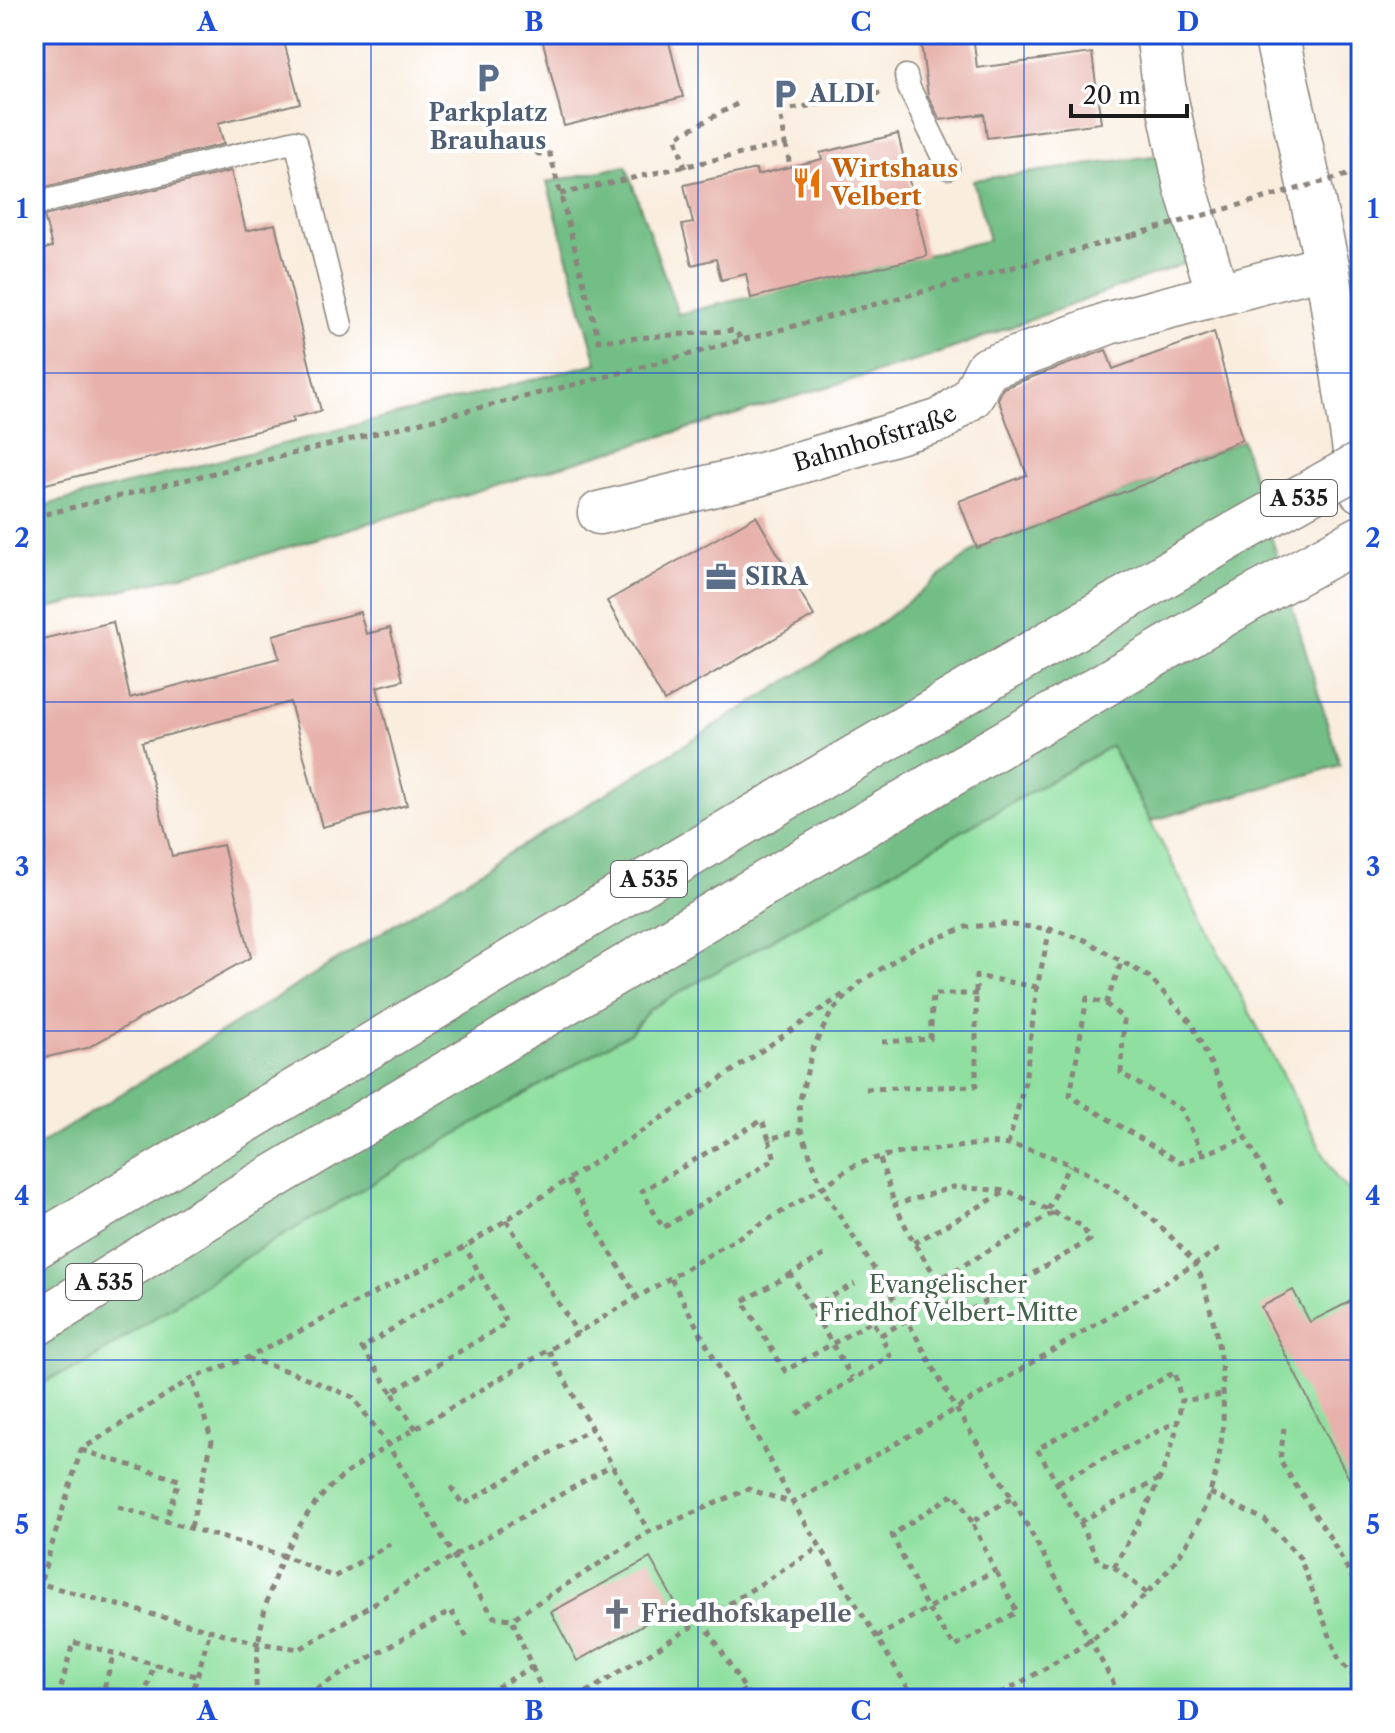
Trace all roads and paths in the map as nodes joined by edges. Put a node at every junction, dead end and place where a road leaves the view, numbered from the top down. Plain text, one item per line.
1 (1157, 34) edge
2 (1276, 34) edge
3 (907, 82) joint
4 (777, 98) dead end
5 (737, 104) dead end
6 (780, 111) junction
7 (506, 138) dead end
8 (786, 144) junction
9 (790, 167) dead end
10 (685, 168) junction
11 (948, 168) dead end
12 (1361, 171) edge
13 (560, 194) junction
14 (34, 204) edge
15 (1327, 266) junction
16 (1218, 294) junction
17 (341, 325) dead end
18 (742, 339) junction
19 (1361, 464) edge
20 (1361, 490) edge
21 (599, 513) dead end
22 (34, 517) edge
23 (1361, 538) edge
24 (1050, 929) junction
25 (1122, 960) junction
26 (862, 981) junction
27 (1037, 987) junction
28 (977, 994) junction
29 (1106, 1004) junction
30 (882, 1042) dead end
31 (866, 1089) dead end
32 (801, 1130) junction
33 (1246, 1138) junction
34 (769, 1139) junction
35 (1008, 1145) junction
36 (1203, 1154) junction
37 (880, 1159) junction
38 (1069, 1165) junction
39 (568, 1180) junction
40 (822, 1188) junction
41 (1008, 1191) junction
42 (895, 1205) junction
43 (1283, 1207) dead end
44 (1051, 1212) junction
45 (506, 1220) junction
46 (914, 1243) junction
47 (34, 1247) edge
48 (465, 1247) junction
49 (1223, 1247) dead end
50 (824, 1255) dead end
51 (1196, 1265) junction
52 (480, 1274) junction
53 (791, 1274) junction
54 (671, 1279) junction
55 (938, 1280) junction
56 (855, 1284) dead end
57 (638, 1299) junction
58 (811, 1307) junction
59 (907, 1320) junction
60 (34, 1325) edge
61 (578, 1334) junction
62 (881, 1335) junction
63 (833, 1344) junction
64 (549, 1351) junction
65 (247, 1358) junction
66 (192, 1378) junction
67 (852, 1378) junction
68 (392, 1392) junction
69 (1223, 1395) junction
70 (1181, 1401) junction
71 (956, 1409) junction
72 (797, 1414) dead end
73 (1179, 1420) junction
74 (592, 1428) junction
75 (1284, 1428) dead end
76 (416, 1429) junction
77 (388, 1445) junction
78 (81, 1450) junction
79 (612, 1465) junction
80 (1160, 1479) junction
81 (1058, 1482) junction
82 (451, 1487) dead end
83 (1210, 1493) junction
84 (1012, 1498) junction
85 (793, 1503) junction
86 (118, 1507) dead end
87 (166, 1520) junction
88 (972, 1522) junction
89 (1080, 1522) junction
90 (191, 1527) junction
91 (649, 1532) junction
92 (390, 1544) dead end
93 (820, 1547) junction
94 (285, 1556) junction
95 (454, 1557) junction
96 (1114, 1567) junction
97 (995, 1570) junction
98 (37, 1582) edge
99 (1147, 1593) junction
100 (1361, 1594) edge
101 (34, 1603) edge
102 (927, 1608) junction
103 (512, 1619) junction
104 (702, 1620) junction
105 (210, 1630) junction
106 (877, 1637) junction
107 (468, 1639) dead end
108 (1090, 1641) junction
109 (257, 1643) junction
110 (114, 1653) junction
111 (154, 1664) junction
112 (532, 1667) junction
113 (196, 1676) junction
114 (1361, 1684) edge
115 (745, 1690) junction
116 (1008, 1690) junction
117 (257, 1697) edge
118 (58, 1699) edge
119 (101, 1699) edge
120 (144, 1699) edge
121 (191, 1699) edge
122 (476, 1699) edge
123 (546, 1699) edge
124 (576, 1699) edge
125 (730, 1699) edge
126 (751, 1699) edge
127 (915, 1699) edge
128 (990, 1699) edge
129 (1012, 1699) edge
130 (1117, 1699) edge

1 - 16 street
2 - 15 main road
3 - 6 path
3 - 11 lane
4 - 6 path
5 - 10 path
6 - 8 path
7 - 13 path
8 - 9 path
8 - 10 path
10 - 13 path
12 - 18 path, bridge
13 - 18 path
14 - 17 lane
15 - 16 street, Bahnhofstraße
15 - 20 main road
16 - 21 street, Bahnhofstraße
18 - 22 path
19 - 47 main road, A 535, bridge
23 - 60 main road, A 535
24 - 25 path
24 - 26 path
24 - 27 path
25 - 29 path
25 - 33 path
26 - 32 path
26 - 39 path
27 - 28 path
27 - 35 path
28 - 30 path
28 - 31 path
29 - 36 path
29 - 36 path
32 - 34 path
32 - 40 path
33 - 36 path
33 - 43 path
34 - 34 path
35 - 37 path
35 - 38 path
37 - 40 path
37 - 42 path
38 - 44 path
38 - 51 path
39 - 45 path
39 - 57 path
40 - 54 path
40 - 59 path
41 - 42 path
41 - 44 path
41 - 46 path
42 - 46 path
44 - 55 path
44 - 55 path
45 - 48 path
45 - 61 path
46 - 55 path
48 - 52 path
48 - 65 path
49 - 51 path
50 - 53 path
51 - 69 path
51 - 71 path
52 - 68 path
52 - 68 path
53 - 58 path
53 - 63 path
54 - 57 path
54 - 85 path
56 - 58 path
57 - 61 path
58 - 63 path
59 - 62 path
59 - 71 path
61 - 64 path
62 - 63 path
62 - 67 path
63 - 67 path
64 - 74 path
64 - 76 path
65 - 66 path
65 - 77 path
66 - 78 path
66 - 90 path
67 - 72 path
68 - 76 path
69 - 70 path
69 - 83 path
70 - 73 path
70 - 81 path
71 - 84 path
71 - 85 path
73 - 80 path
73 - 81 path
74 - 79 path
74 - 82 path
75 - 100 path
76 - 77 path
77 - 94 path
77 - 95 path
78 - 87 path
78 - 98 path
79 - 91 path
79 - 95 path
80 - 89 path
80 - 96 path
81 - 89 path
83 - 99 path
83 - 114 path
84 - 88 path
84 - 108 path
85 - 91 path
85 - 93 path
86 - 87 path
87 - 90 path
88 - 97 path
88 - 102 path
89 - 96 path
90 - 94 path
91 - 103 path
92 - 94 path
93 - 104 path
93 - 106 path
94 - 109 path
95 - 103 path
95 - 109 path
96 - 99 path
97 - 102 path
97 - 102 path
98 - 101 path
98 - 105 path
99 - 108 path
102 - 106 path
103 - 112 path
104 - 115 path
104 - 124 path
105 - 109 path
105 - 113 path
106 - 127 path
107 - 117 path
108 - 116 path
108 - 130 path
109 - 117 path
110 - 111 path
110 - 118 path
110 - 119 path
111 - 113 path
111 - 120 path
112 - 122 path
112 - 123 path
113 - 121 path
115 - 125 path
115 - 126 path
116 - 128 path
116 - 129 path

